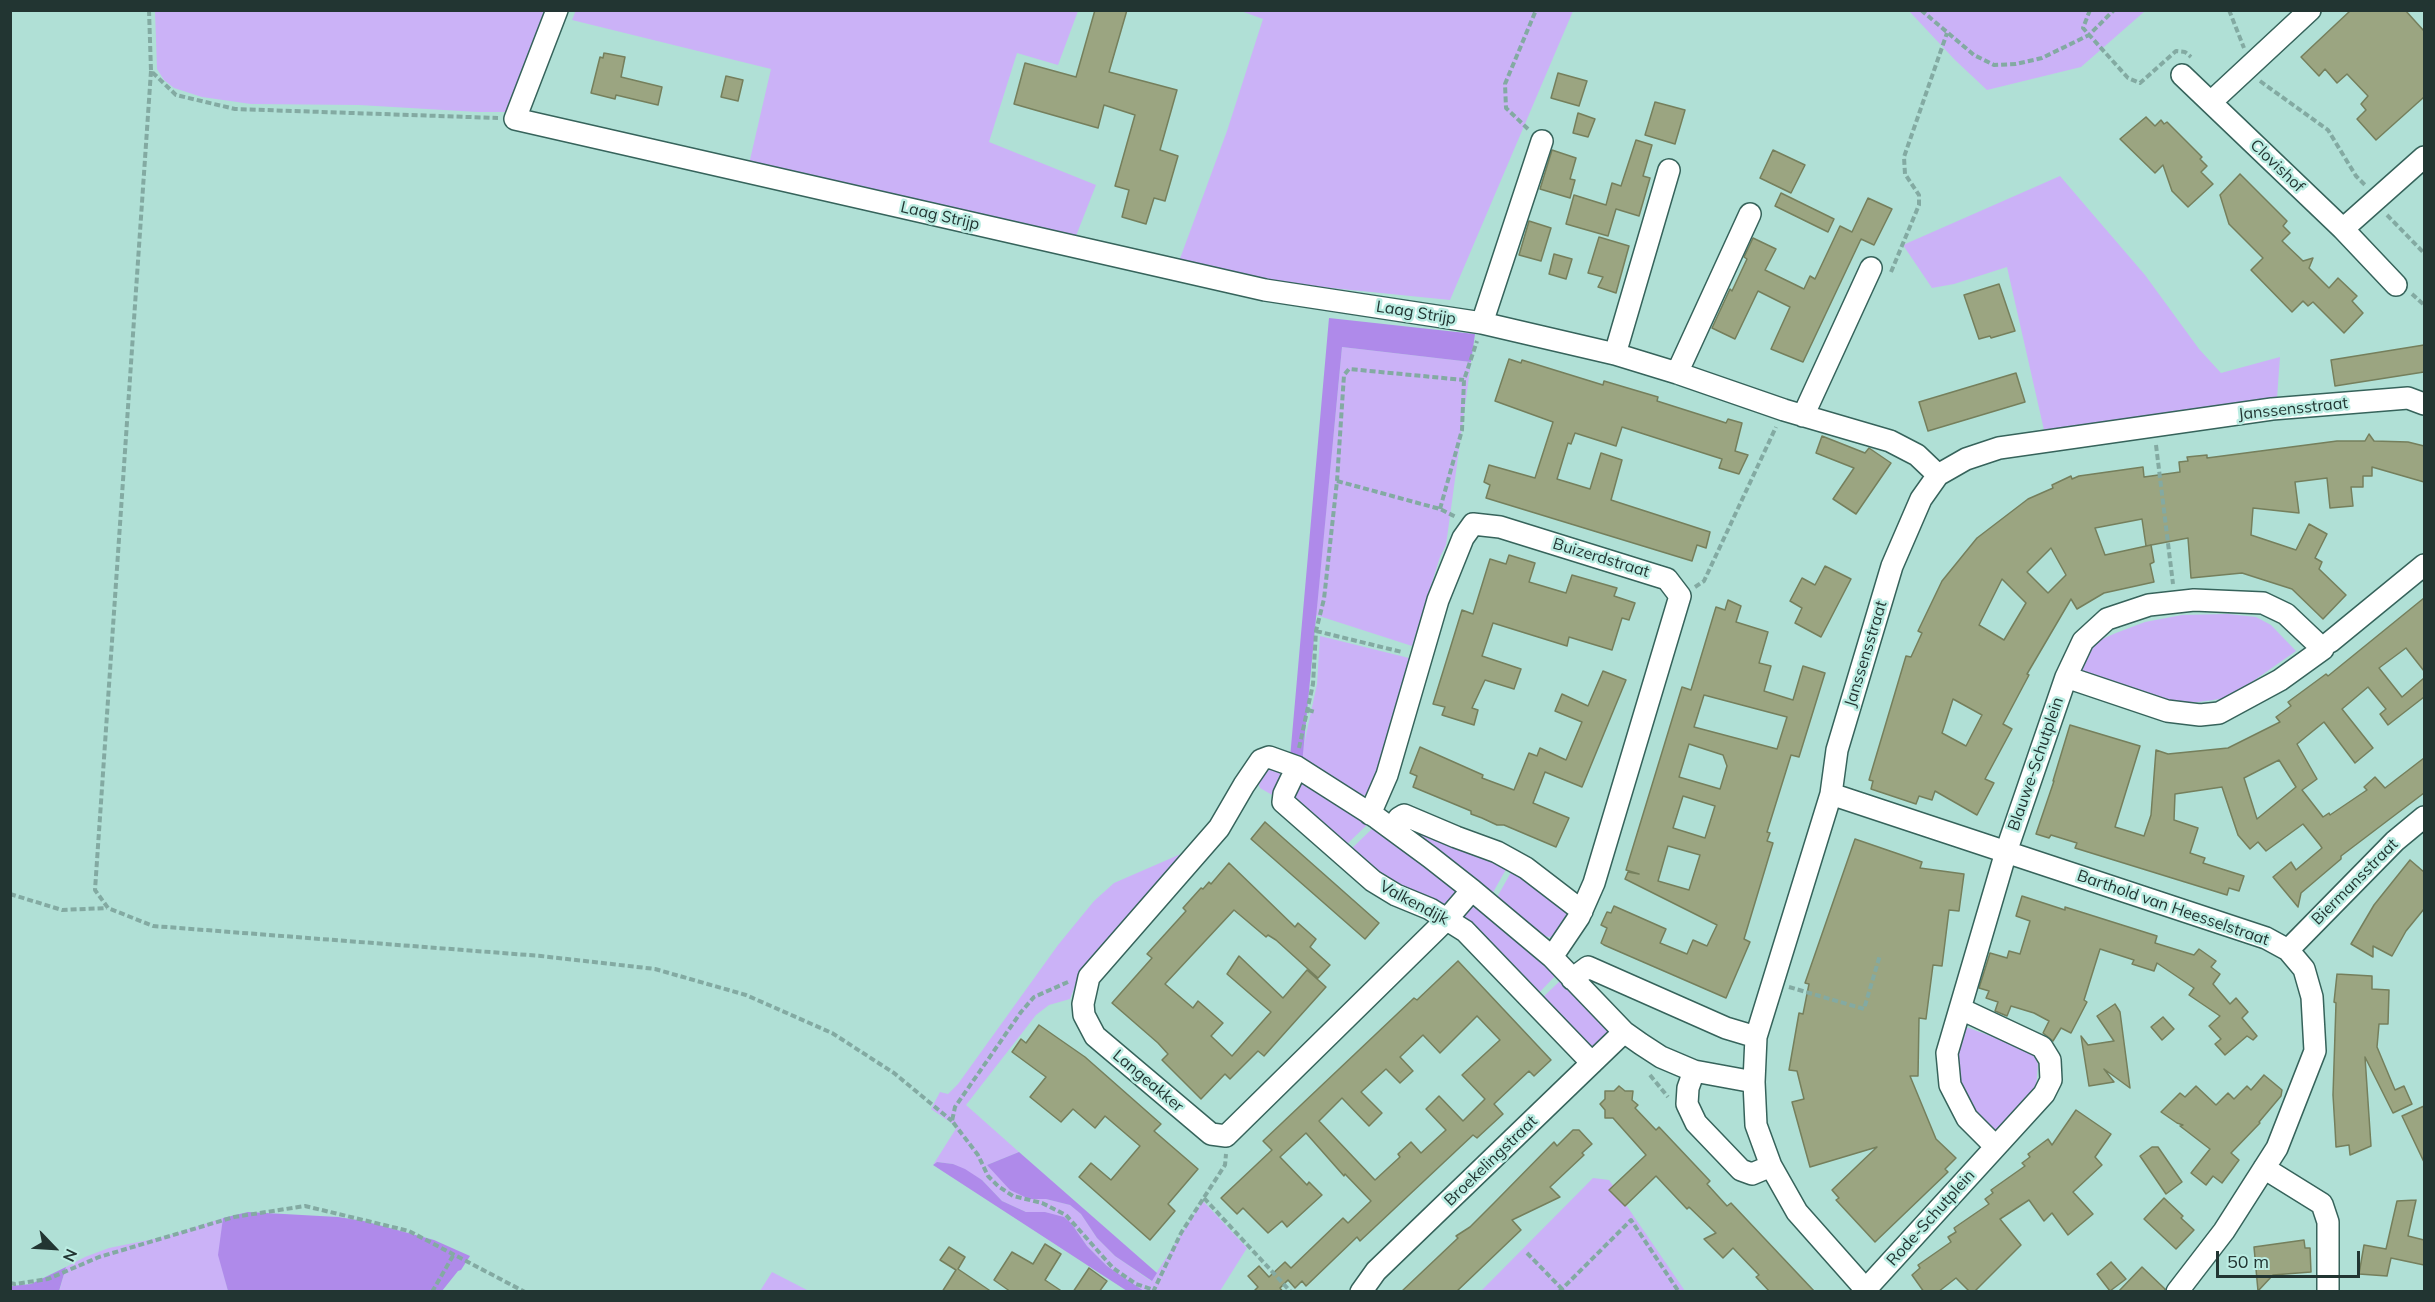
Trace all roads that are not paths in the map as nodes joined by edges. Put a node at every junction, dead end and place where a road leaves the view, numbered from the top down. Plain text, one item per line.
1 (557, 10) edge
2 (2310, 10) edge
3 (2188, 67) road end
4 (2211, 102) junction
5 (1542, 141) road end
6 (2424, 157) edge
7 (1669, 170) dead end
8 (1750, 213) dead end
9 (2343, 229) junction
10 (1880, 273) road end
11 (2396, 285) dead end
12 (1482, 323) junction
13 (1615, 354) junction
14 (1677, 373) junction
15 (2424, 404) edge
16 (1794, 413) junction
17 (1938, 474) junction
18 (2424, 565) edge
19 (2330, 642) dead end
20 (2066, 677) junction
21 (1296, 766) junction
22 (1831, 794) junction
23 (1370, 814) junction
24 (2424, 817) edge
25 (1392, 829) junction
26 (2006, 852) junction
27 (1472, 890) junction
28 (1582, 911) junction
29 (1447, 919) junction
30 (2288, 950) junction
31 (1552, 957) junction
32 (1572, 979) junction
33 (1961, 1009) junction
34 (1624, 1032) junction
35 (1756, 1037) junction
36 (1592, 1063) junction
37 (1694, 1071) junction
38 (1754, 1082) junction
39 (1995, 1146) junction
40 (1770, 1166) junction
41 (2264, 1168) junction
42 (1867, 1290) edge
43 (1361, 1292) edge
44 (2177, 1292) edge
45 (2328, 1292) edge

1 - 12 street, Laag Strijp
2 - 4 street
3 - 4 street, Clovishof
4 - 9 street, Clovishof
5 - 12 street
6 - 9 street
7 - 13 street
8 - 14 street
9 - 11 street, Clovishof
10 - 16 street
12 - 13 street, Laag Strijp
13 - 14 street, Laag Strijp
14 - 16 street, Laag Strijp
15 - 17 street, Janssensstraat
16 - 17 street, Laag Strijp
17 - 22 street, Janssensstraat
18 - 19 street
20 - 20 street, Blauwe-Schutplein
20 - 26 street, Blauwe-Schutplein
21 - 23 street
21 - 29 street, Valkendijk
21 - 29 street, Langeakker
22 - 26 street, Barthold van Heesselstraat
22 - 35 street, Janssensstraat
23 - 25 street
23 - 28 street, Buizerdstraat
24 - 30 street, Biermansstraat
25 - 27 street
25 - 28 street
26 - 30 street, Barthold van Heesselstraat
26 - 33 street
27 - 29 street
27 - 31 street
28 - 31 street
29 - 36 street, Valkendijk
30 - 41 street, Barthold van Heesselstraat
31 - 32 street
32 - 34 street
32 - 35 street
33 - 39 street
33 - 39 street, Rode-Schutplein
34 - 36 street, Broekelingstraat
34 - 37 street
35 - 38 street, Janssensstraat
36 - 43 street, Broekelingstraat
37 - 38 street
37 - 40 street
38 - 40 street, Janssensstraat
39 - 42 street, Rode-Schutplein
40 - 42 street, Janssensstraat
41 - 44 street, Barthold van Heesselstraat
41 - 45 street

